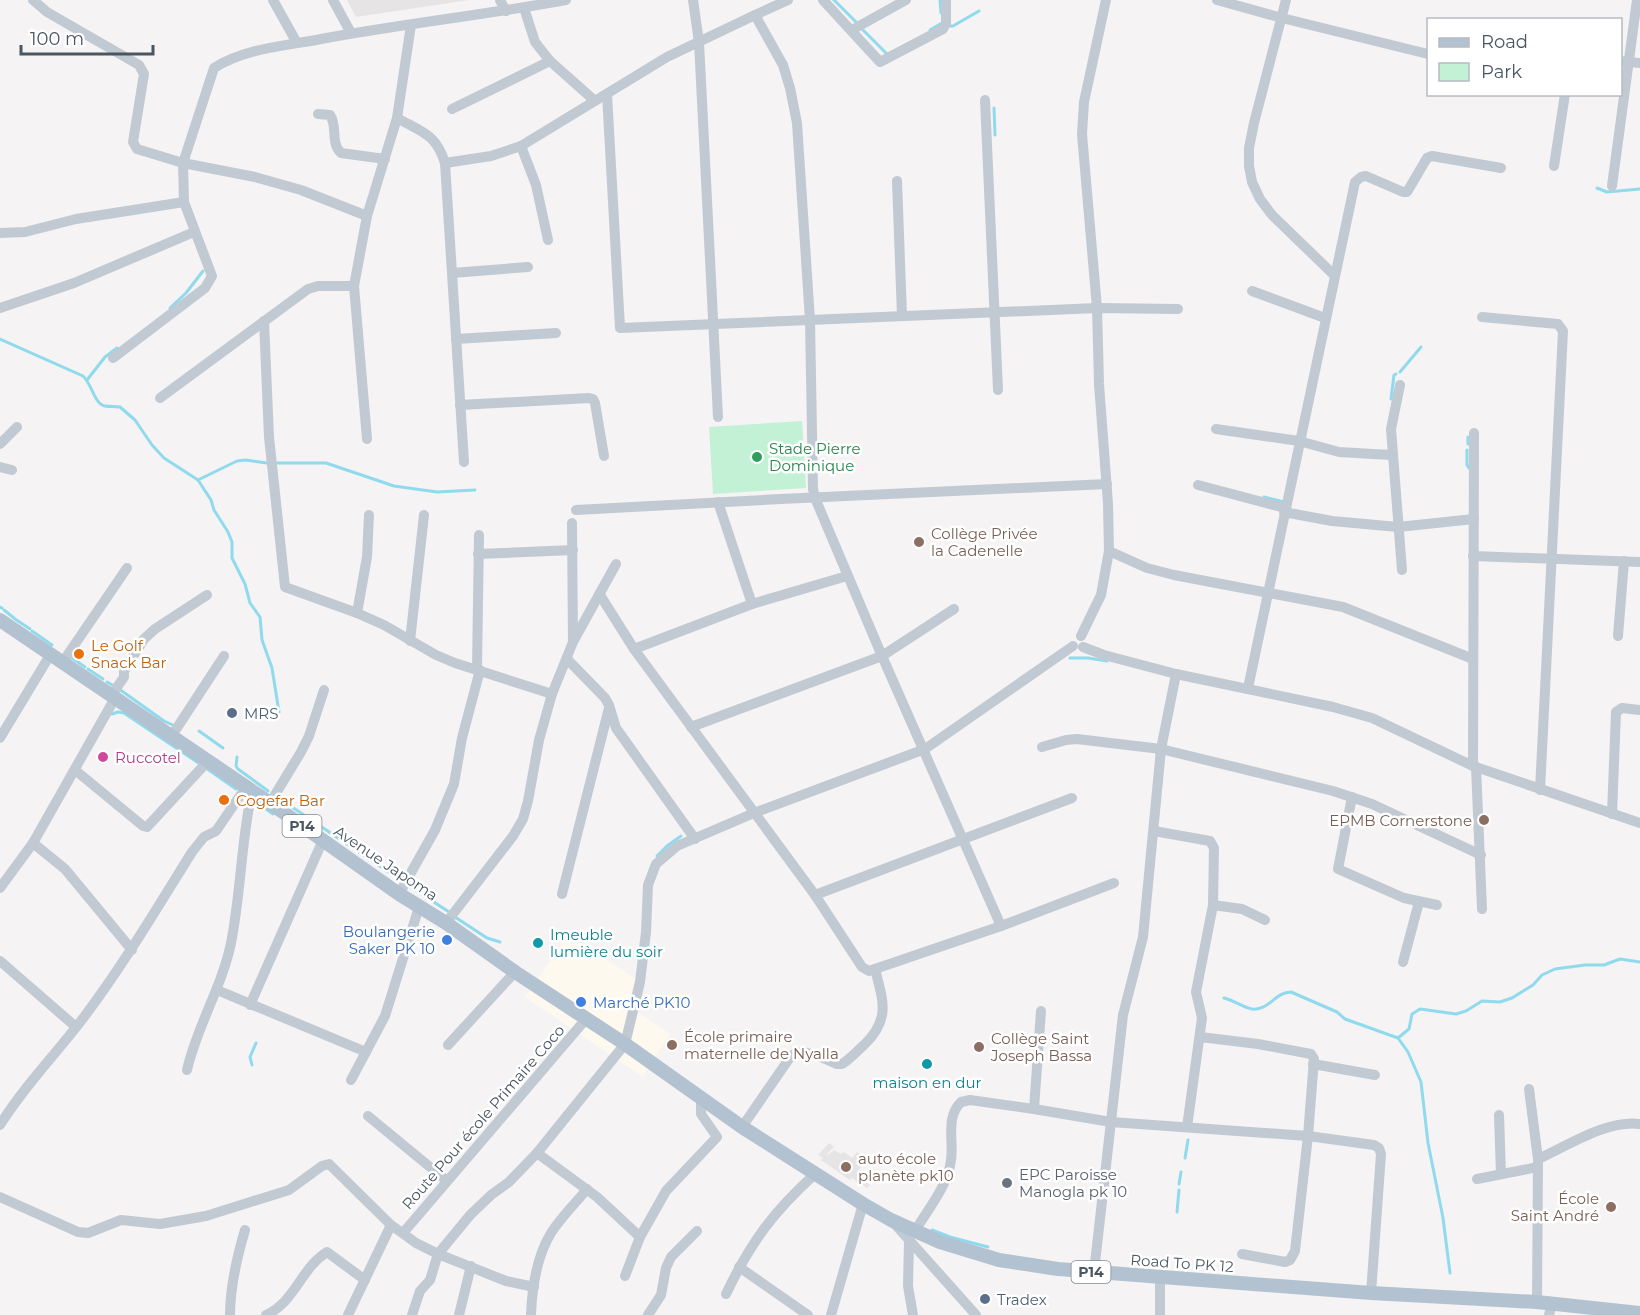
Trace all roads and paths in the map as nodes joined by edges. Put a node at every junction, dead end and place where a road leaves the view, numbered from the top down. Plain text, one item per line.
1 (33, 0) edge
2 (273, 0) edge
3 (333, 0) edge
4 (500, 0) edge
5 (566, 0) edge
6 (693, 0) edge
7 (788, 0) edge
8 (823, 0) edge
9 (906, 0) edge
10 (946, 0) edge
11 (1106, 0) edge
12 (1217, 0) edge
13 (1286, 0) edge
14 (1637, 0) edge
15 (524, 8) junction
16 (506, 11) junction
17 (755, 15) junction
18 (1282, 18) junction
19 (411, 25) junction
20 (852, 30) junction
21 (351, 33) junction
22 (699, 42) junction
23 (297, 43) junction
24 (1427, 54) edge
25 (550, 61) junction
26 (1630, 62) edge
27 (607, 94) junction
28 (1565, 96) edge
29 (985, 100) dead end
30 (595, 101) junction
31 (452, 109) dead end
32 (318, 114) dead end
33 (397, 118) junction
34 (521, 146) junction
35 (385, 159) junction
36 (183, 163) junction
37 (445, 163) junction
38 (1554, 166) dead end
39 (1501, 168) dead end
40 (897, 181) dead end
41 (1612, 186) dead end
42 (184, 202) junction
43 (367, 216) junction
44 (194, 232) junction
45 (0, 233) edge
46 (548, 240) dead end
47 (528, 267) dead end
48 (452, 273) junction
49 (1334, 275) junction
50 (354, 286) junction
51 (1252, 291) dead end
52 (0, 308) edge
53 (1097, 308) junction
54 (1178, 309) dead end
55 (994, 312) junction
56 (902, 316) junction
57 (1482, 317) dead end
58 (1325, 318) junction
59 (810, 320) junction
60 (264, 321) junction
61 (712, 324) junction
62 (556, 333) dead end
63 (456, 339) junction
64 (113, 358) dead end
65 (1400, 385) dead end
66 (998, 390) dead end
67 (160, 398) dead end
68 (460, 405) junction
69 (718, 417) dead end
70 (17, 427) dead end
71 (1216, 429) dead end
72 (1474, 433) dead end
73 (368, 439) dead end
74 (1299, 441) junction
75 (0, 444) edge
76 (1391, 454) junction
77 (604, 456) dead end
78 (464, 462) dead end
79 (0, 467) edge
80 (12, 470) dead end
81 (1107, 484) junction
82 (1198, 485) dead end
83 (815, 498) junction
84 (717, 502) junction
85 (576, 510) dead end
86 (1285, 510) junction
87 (369, 515) dead end
88 (424, 515) dead end
89 (1474, 519) junction
90 (572, 523) dead end
91 (1398, 527) junction
92 (479, 535) dead end
93 (573, 550) junction
94 (1109, 551) junction
95 (478, 554) junction
96 (1473, 556) junction
97 (1551, 558) junction
98 (1624, 561) junction
99 (1640, 562) edge
100 (616, 564) dead end
101 (127, 568) dead end
102 (1402, 570) dead end
103 (847, 576) junction
104 (1267, 593) junction
105 (600, 595) junction
106 (207, 596) dead end
107 (752, 604) junction
108 (954, 609) dead end
109 (357, 613) junction
110 (0, 620) edge
111 (1618, 636) dead end
112 (410, 641) junction
113 (573, 642) junction
114 (1079, 643) junction
115 (634, 649) junction
116 (50, 655) junction
117 (224, 656) dead end
118 (882, 656) junction
119 (567, 659) junction
120 (1473, 659) junction
121 (62, 663) junction
122 (479, 669) junction
123 (1176, 674) junction
124 (1248, 688) junction
125 (324, 690) dead end
126 (552, 694) junction
127 (113, 697) junction
128 (609, 705) junction
129 (1640, 710) edge
130 (691, 727) junction
131 (171, 737) junction
132 (0, 738) edge
133 (1042, 747) dead end
134 (924, 749) junction
135 (1161, 749) junction
136 (207, 762) junction
137 (1474, 767) junction
138 (75, 770) junction
139 (249, 789) junction
140 (1540, 790) junction
141 (1352, 797) junction
142 (1072, 798) dead end
143 (270, 802) junction
144 (754, 813) junction
145 (1612, 814) junction
146 (1640, 823) edge
147 (1154, 831) junction
148 (695, 839) junction
149 (964, 839) junction
150 (322, 840) junction
151 (33, 843) junction
152 (1481, 855) junction
153 (1114, 883) dead end
154 (0, 888) edge
155 (399, 894) junction
156 (562, 894) dead end
157 (815, 895) junction
158 (1419, 902) junction
159 (1213, 905) junction
160 (1437, 905) dead end
161 (419, 907) junction
162 (1482, 909) dead end
163 (1265, 920) dead end
164 (446, 923) junction
165 (1002, 926) junction
166 (132, 950) junction
167 (0, 962) edge
168 (1403, 962) dead end
169 (875, 969) junction
170 (515, 972) junction
171 (217, 990) junction
172 (250, 1005) junction
173 (1041, 1011) dead end
174 (586, 1019) junction
175 (76, 1027) junction
176 (605, 1032) joint
177 (1200, 1037) junction
178 (625, 1044) junction
179 (448, 1045) dead end
180 (366, 1052) junction
181 (1313, 1064) junction
182 (187, 1070) dead end
183 (1375, 1075) dead end
184 (351, 1080) dead end
185 (1529, 1089) dead end
186 (701, 1098) junction
187 (1034, 1108) junction
188 (1499, 1115) dead end
189 (368, 1116) dead end
190 (1111, 1122) junction
191 (1640, 1124) edge
192 (0, 1125) edge
193 (742, 1127) junction
194 (1187, 1127) junction
195 (1308, 1136) junction
196 (537, 1153) junction
197 (1538, 1163) junction
198 (815, 1174) junction
199 (1501, 1174) junction
200 (1477, 1179) dead end
201 (447, 1181) junction
202 (587, 1189) junction
203 (0, 1197) edge
204 (863, 1204) junction
205 (391, 1225) junction
206 (245, 1230) dead end
207 (697, 1231) dead end
208 (403, 1233) junction
209 (912, 1236) junction
210 (640, 1237) junction
211 (438, 1254) junction
212 (1242, 1254) dead end
213 (471, 1266) junction
214 (739, 1267) junction
215 (1094, 1272) junction
216 (625, 1276) dead end
217 (1160, 1278) junction
218 (364, 1280) junction
219 (534, 1287) junction
220 (1371, 1293) junction
221 (726, 1294) dead end
222 (1537, 1302) junction
223 (1551, 1309) edge
224 (1640, 1313) edge
225 (230, 1315) edge
226 (266, 1315) edge
227 (348, 1315) edge
228 (412, 1315) edge
229 (459, 1315) edge
230 (531, 1315) edge
231 (648, 1315) edge
232 (808, 1315) edge
233 (831, 1315) edge
234 (913, 1315) edge
235 (976, 1315) edge
236 (1160, 1315) edge

1 - 36 street
2 - 23 street
3 - 21 street
4 - 16 street
5 - 15 street
6 - 22 street
7 - 17 street
8 - 20 street
9 - 20 street
10 - 20 street
11 - 53 street
12 - 18 street
13 - 18 street
14 - 26 street
15 - 16 street
15 - 25 street
16 - 19 street
17 - 22 street
17 - 59 street
18 - 24 street
18 - 49 street
19 - 21 street
19 - 33 street
21 - 23 street
22 - 27 street
22 - 61 street
23 - 36 street
25 - 30 street
25 - 31 street
26 - 41 street
27 - 30 street
27 - 61 street
28 - 38 street
29 - 55 street
30 - 34 street
32 - 35 street
33 - 35 street
33 - 37 street
34 - 37 street
34 - 46 street
35 - 43 street
36 - 42 street
36 - 43 street
37 - 48 street
39 - 49 street
40 - 56 street
42 - 44 street
42 - 45 street
43 - 50 street
44 - 52 street
44 - 64 street
47 - 48 street
48 - 63 street
49 - 58 street
50 - 60 street
50 - 73 street
51 - 58 street
53 - 54 street
53 - 55 street
53 - 81 street
55 - 56 street
55 - 66 street
56 - 59 street
57 - 97 street
58 - 74 street
59 - 61 street
59 - 83 street
60 - 67 street
60 - 109 street
61 - 69 street
62 - 63 street
63 - 68 street
65 - 76 street
68 - 77 street
68 - 78 street
70 - 75 street
71 - 74 street
72 - 89 street
74 - 76 street
74 - 86 street
76 - 91 street
79 - 80 street
81 - 83 street
81 - 94 street
82 - 86 street
83 - 84 street
83 - 103 street
84 - 85 street
84 - 107 street
86 - 91 street
86 - 104 street
87 - 109 street
88 - 112 street
89 - 91 street
89 - 96 street
90 - 93 street
91 - 102 street
92 - 95 street
93 - 95 street
93 - 113 street
94 - 104 street
94 - 114 street
95 - 122 street
96 - 97 street
96 - 120 street
97 - 98 street
97 - 140 street
98 - 99 street
98 - 111 street
100 - 105 street
101 - 121 street
103 - 107 street
103 - 118 street
104 - 120 street
104 - 124 street
105 - 113 street
105 - 115 street
106 - 127 street
107 - 115 street
108 - 118 street
109 - 112 street
110 - 116 main road, Avenue Japoma / P14
112 - 122 street
113 - 119 street
114 - 123 street
114 - 134 street
115 - 130 street
116 - 121 main road, Avenue Japoma / P14
116 - 132 street
117 - 131 street
118 - 130 street
118 - 134 street
119 - 126 street
119 - 128 street
120 - 137 street
121 - 127 main road, Avenue Japoma / P14
122 - 126 street
122 - 155 street
123 - 124 street
123 - 135 street
124 - 137 street
125 - 143 street
126 - 164 street
127 - 131 main road, Avenue Japoma / P14
127 - 138 street
128 - 148 street
128 - 156 street
129 - 145 street
130 - 144 street
131 - 136 main road, Avenue Japoma / P14
133 - 135 street
134 - 144 street
134 - 149 street
135 - 141 street
135 - 147 street
136 - 138 street
136 - 139 main road, Avenue Japoma / P14
137 - 140 street
137 - 152 street
138 - 151 street
139 - 143 main road, Avenue Japoma / P14
139 - 166 street
139 - 171 street
140 - 145 street
141 - 152 street
141 - 158 street
142 - 149 street
143 - 150 main road, Avenue Japoma / P14
144 - 148 street
144 - 157 street
145 - 146 street
147 - 159 street
147 - 190 street
148 - 178 street
149 - 157 street
149 - 165 street
150 - 155 main road, Avenue Japoma / P14
150 - 172 street
151 - 154 street
151 - 166 street
152 - 162 street
153 - 165 street
155 - 161 main road, Avenue Japoma / P14
157 - 169 street
158 - 160 street
158 - 168 street
159 - 163 street
159 - 177 street
161 - 164 main road, Avenue Japoma / P14
161 - 180 street
164 - 170 main road, Avenue Japoma / P14
165 - 169 street
166 - 175 street
167 - 175 street
169 - 193 street
170 - 174 main road, Avenue Japoma / P14
170 - 179 street
171 - 172 street
171 - 182 street
172 - 180 street
173 - 187 street
174 - 176 main road, Avenue Japoma / P14
174 - 201 street, Route Pour école Primaire Coco
175 - 192 street
176 - 178 main road, Road To PK 12 / P14
177 - 181 street
177 - 194 street
178 - 186 main road, Road To PK 12 / P14
178 - 196 street
180 - 184 street
181 - 183 street
181 - 195 street
185 - 197 street
186 - 193 main road, Road To PK 12 / P14
186 - 210 street
187 - 190 street
187 - 209 street
188 - 199 street
189 - 201 street
190 - 194 street
190 - 215 street
191 - 197 street
193 - 198 main road, Road To PK 12 / P14
194 - 195 street
195 - 212 street
195 - 220 street
196 - 202 street
196 - 211 street
197 - 199 street
197 - 222 street
198 - 204 main road, Road To PK 12 / P14
198 - 214 street
199 - 200 street
201 - 208 street, Route Pour école Primaire Coco
202 - 210 street
202 - 219 street
203 - 205 street
204 - 209 main road, Road To PK 12 / P14
204 - 233 street
205 - 208 street
205 - 218 street
206 - 225 street
207 - 231 street
208 - 211 street
209 - 215 main road, Road To PK 12 / P14
209 - 234 street
209 - 235 street
210 - 216 street
211 - 213 street
211 - 228 street
213 - 219 street
213 - 229 street
214 - 221 street
214 - 232 street
215 - 217 main road, Road To PK 12 / P14
217 - 220 main road, Road To PK 12 / P14
217 - 236 street
218 - 226 street
218 - 227 street
219 - 230 street
220 - 222 main road, Road To PK 12 / P14
222 - 223 main road, Road To PK 12 / P14
223 - 224 main road, Road To PK 12 / P14

